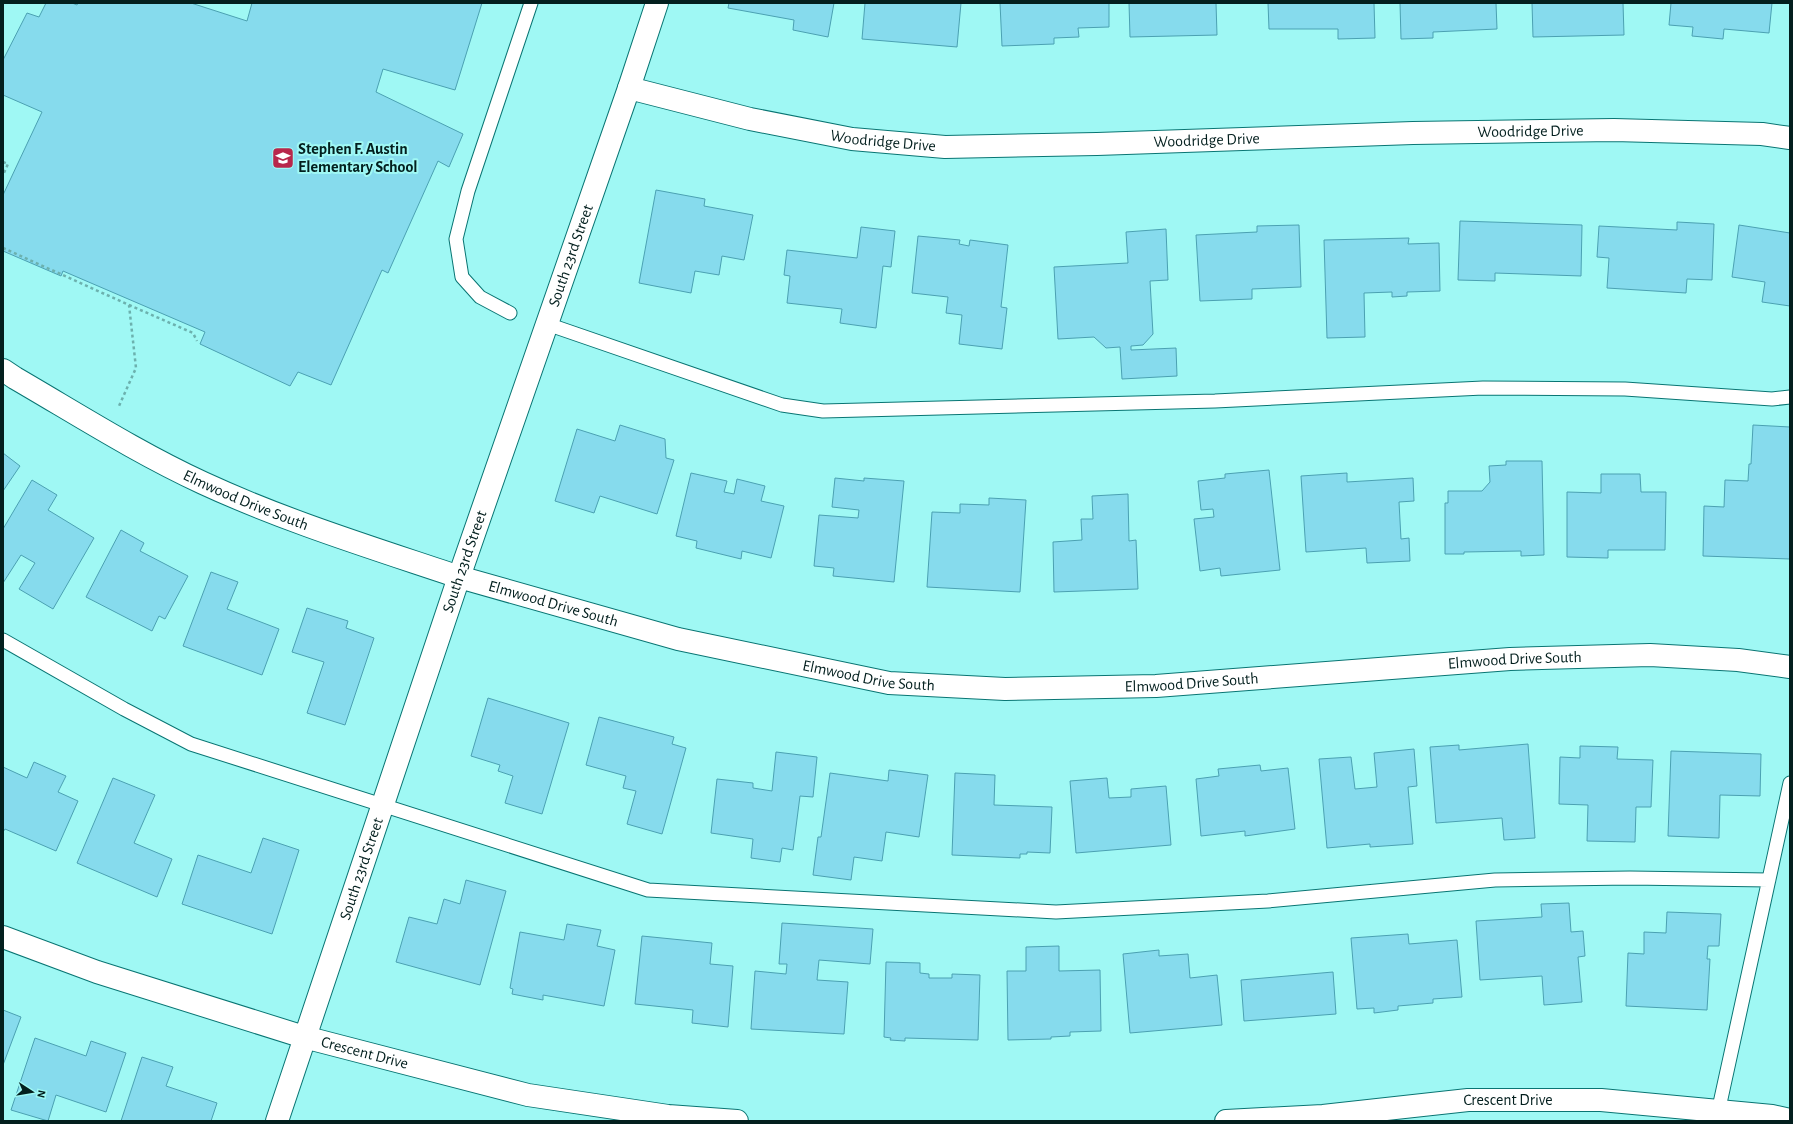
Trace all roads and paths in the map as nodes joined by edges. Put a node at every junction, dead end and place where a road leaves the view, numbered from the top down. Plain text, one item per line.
1 (531, 3) edge
2 (657, 3) edge
3 (629, 88) junction
4 (1790, 138) edge
5 (3, 162) edge
6 (3, 175) edge
7 (3, 248) edge
8 (129, 305) junction
9 (510, 313) dead end
10 (547, 324) junction
11 (198, 341) dead end
12 (3, 370) edge
13 (1790, 397) edge
14 (107, 432) junction
15 (459, 577) junction
16 (3, 640) edge
17 (1790, 667) edge
18 (1790, 783) edge
19 (382, 806) junction
20 (1769, 880) junction
21 (3, 937) edge
22 (304, 1037) junction
23 (1717, 1116) edge
24 (1790, 1120) edge
25 (277, 1121) edge
26 (737, 1121) edge
27 (1226, 1121) edge

1 - 9 lane
2 - 3 street, South 23rd Street
3 - 4 street, Woodridge Drive
3 - 10 street, South 23rd Street
5 - 6 path
7 - 8 path
8 - 11 path
8 - 14 path
10 - 13 lane
10 - 15 street, South 23rd Street
12 - 14 street, Elmwood Drive South
14 - 15 street, Elmwood Drive South
15 - 17 street, Elmwood Drive South
15 - 19 street, South 23rd Street
16 - 19 lane
18 - 20 lane
19 - 20 lane
19 - 22 street, South 23rd Street
20 - 23 lane
21 - 22 street, Crescent Drive
22 - 25 street, South 23rd Street
22 - 26 street, Crescent Drive
23 - 24 street, Crescent Drive
23 - 27 street, Crescent Drive

